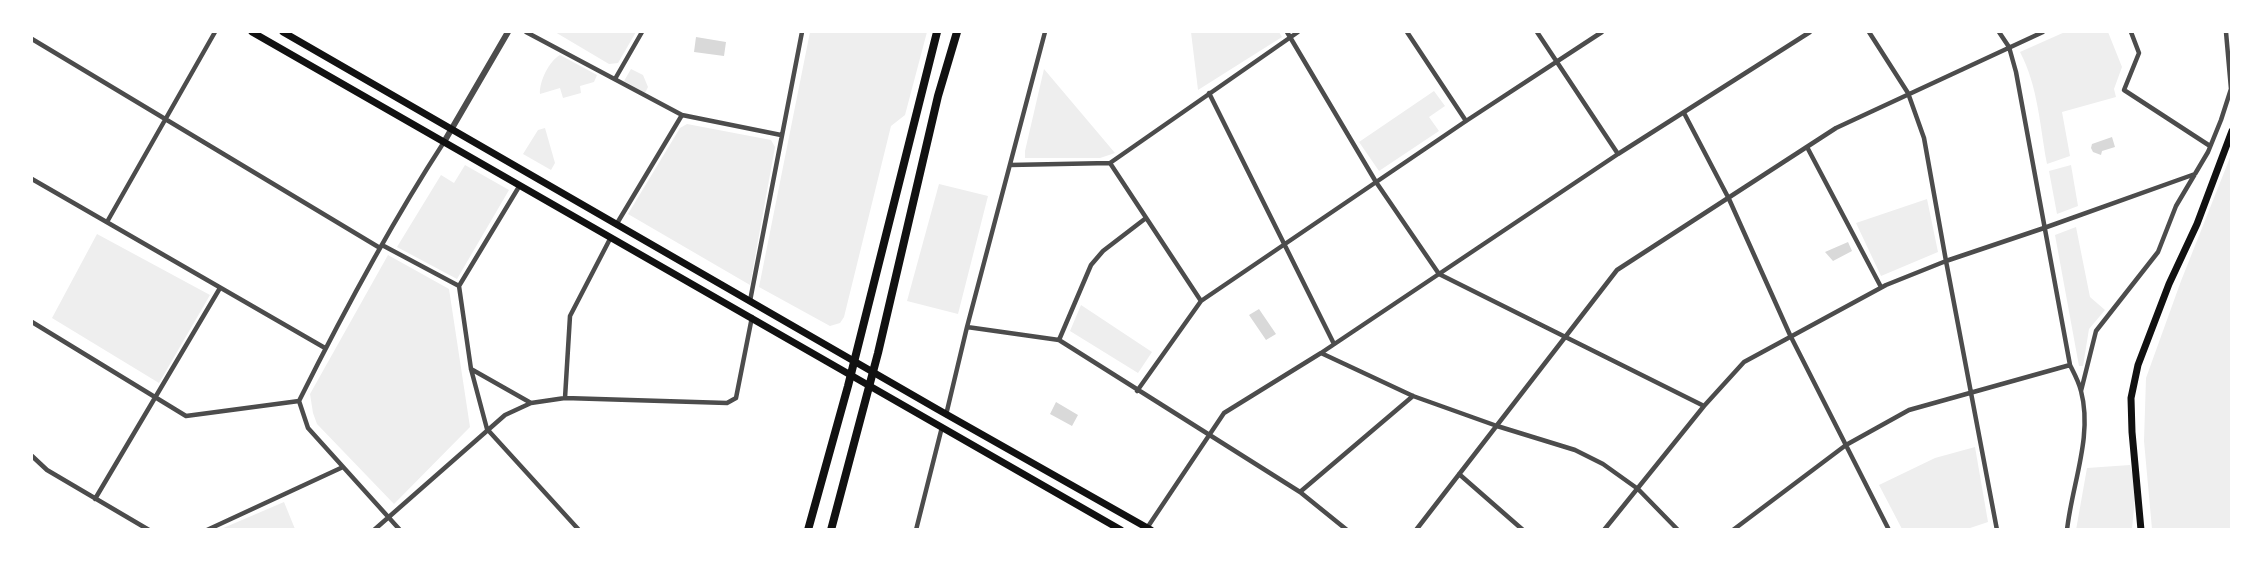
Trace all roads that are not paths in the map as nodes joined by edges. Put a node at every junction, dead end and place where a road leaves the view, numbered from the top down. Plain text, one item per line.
1 (215, 32) edge
2 (252, 32) edge
3 (283, 32) edge
4 (508, 32) edge
5 (526, 32) edge
6 (642, 32) edge
7 (802, 32) edge
8 (937, 32) edge
9 (957, 32) edge
10 (1045, 32) edge
11 (1287, 32) edge
12 (1298, 32) edge
13 (1407, 32) edge
14 (1537, 32) edge
15 (1602, 32) edge
16 (1810, 32) edge
17 (1869, 32) edge
18 (1999, 32) edge
19 (2043, 32) edge
20 (2132, 32) edge
21 (2226, 32) edge
22 (1291, 37) junction
23 (32, 39) edge
24 (2009, 47) junction
25 (1557, 61) junction
26 (615, 79) junction
27 (1209, 93) junction
28 (1908, 93) junction
29 (1684, 113) junction
30 (682, 115) junction
31 (166, 121) junction
32 (1466, 121) junction
33 (452, 130) junction
34 (2232, 131) edge
35 (781, 135) junction
36 (444, 142) junction
37 (2210, 146) junction
38 (1807, 147) junction
39 (1618, 154) junction
40 (1110, 163) junction
41 (1010, 165) junction
42 (2195, 174) junction
43 (32, 179) edge
44 (1376, 182) junction
45 (520, 185) junction
46 (1729, 199) junction
47 (1146, 218) junction
48 (106, 222) junction
49 (616, 225) junction
50 (2044, 228) junction
51 (612, 237) junction
52 (1285, 244) junction
53 (381, 247) junction
54 (1946, 261) junction
55 (1439, 274) junction
56 (459, 286) junction
57 (1881, 287) junction
58 (220, 288) junction
59 (750, 301) junction
60 (1201, 301) junction
61 (752, 317) junction
62 (32, 322) edge
63 (967, 327) junction
64 (1790, 335) junction
65 (1563, 336) junction
66 (1059, 340) junction
67 (1334, 344) junction
68 (325, 348) junction
69 (1321, 353) junction
70 (2070, 365) junction
71 (471, 369) junction
72 (1137, 391) junction
73 (1971, 391) junction
74 (2081, 391) junction
75 (1413, 396) junction
76 (155, 397) junction
77 (565, 398) junction
78 (299, 401) junction
79 (531, 403) junction
80 (1704, 406) junction
81 (946, 415) junction
82 (1497, 426) junction
83 (942, 427) junction
84 (487, 429) junction
85 (1210, 435) junction
86 (1846, 445) junction
87 (32, 456) edge
88 (343, 466) junction
89 (1459, 474) junction
90 (1638, 489) junction
91 (1300, 492) junction
92 (95, 499) junction
93 (390, 518) junction
94 (1997, 528) edge
95 (1148, 529) edge
96 (149, 530) edge
97 (207, 530) edge
98 (374, 530) edge
99 (400, 530) edge
100 (579, 530) edge
101 (808, 530) edge
102 (831, 530) edge
103 (916, 530) edge
104 (1121, 530) edge
105 (1347, 530) edge
106 (1416, 530) edge
107 (1523, 530) edge
108 (1604, 530) edge
109 (1678, 530) edge
110 (1733, 530) edge
111 (1889, 530) edge
112 (1989, 530) edge
113 (2067, 530) edge
114 (2141, 530) edge

1 - 31 street
2 - 36 main road
3 - 33 main road
4 - 33 street
5 - 26 street
6 - 26 street
7 - 35 street
8 - 101 highway
9 - 102 highway
10 - 41 street
11 - 22 street
12 - 22 street
13 - 32 street
14 - 25 street
15 - 25 street
16 - 29 street
17 - 28 street
18 - 24 street
19 - 24 street
20 - 37 street
21 - 37 street
22 - 27 street
22 - 44 street
23 - 31 street
24 - 28 street
24 - 50 street
25 - 32 street
25 - 39 street
26 - 30 street
27 - 40 street
27 - 52 street
28 - 38 street
28 - 54 street
29 - 39 street
29 - 46 street
30 - 35 street
30 - 49 street
31 - 48 street
31 - 53 street
32 - 44 street
33 - 36 street
33 - 49 main road
34 - 114 main road
35 - 59 street
36 - 45 main road
36 - 53 street
37 - 42 street
38 - 46 street
38 - 57 street
39 - 55 street
40 - 41 street
40 - 47 street
41 - 63 street
42 - 50 street
42 - 74 street
43 - 48 street
44 - 52 street
44 - 55 street
45 - 51 main road
45 - 56 street
46 - 64 street
46 - 65 street
47 - 60 street
47 - 66 street
48 - 58 street
49 - 59 main road
50 - 54 street
50 - 70 street
51 - 61 main road
51 - 77 street
52 - 60 street
52 - 67 street
53 - 56 street
53 - 68 street
54 - 57 street
54 - 73 street
55 - 65 street
55 - 67 street
56 - 71 street
57 - 64 street
58 - 68 street
58 - 76 street
59 - 81 main road
60 - 72 street
61 - 77 street
61 - 83 main road
62 - 76 street
63 - 66 street
63 - 81 street
64 - 80 street
64 - 86 street
65 - 80 street
65 - 82 street
66 - 72 street
67 - 69 street
68 - 78 street
69 - 75 street
69 - 85 street
70 - 73 street
70 - 74 street
71 - 79 street
71 - 84 street
72 - 85 street
73 - 86 street
73 - 94 street
74 - 113 street
75 - 82 street
75 - 91 street
76 - 78 street
76 - 92 street
77 - 79 street
78 - 88 street
79 - 84 street
80 - 90 street
81 - 95 main road
82 - 89 street
82 - 90 street
83 - 103 street
83 - 104 main road
84 - 93 street
84 - 100 street
85 - 91 street
85 - 95 street
86 - 110 street
86 - 111 street
87 - 92 street
88 - 93 street
88 - 97 street
89 - 106 street
89 - 107 street
90 - 108 street
90 - 109 street
91 - 105 street
92 - 96 street
93 - 98 street
93 - 99 street
94 - 112 street

